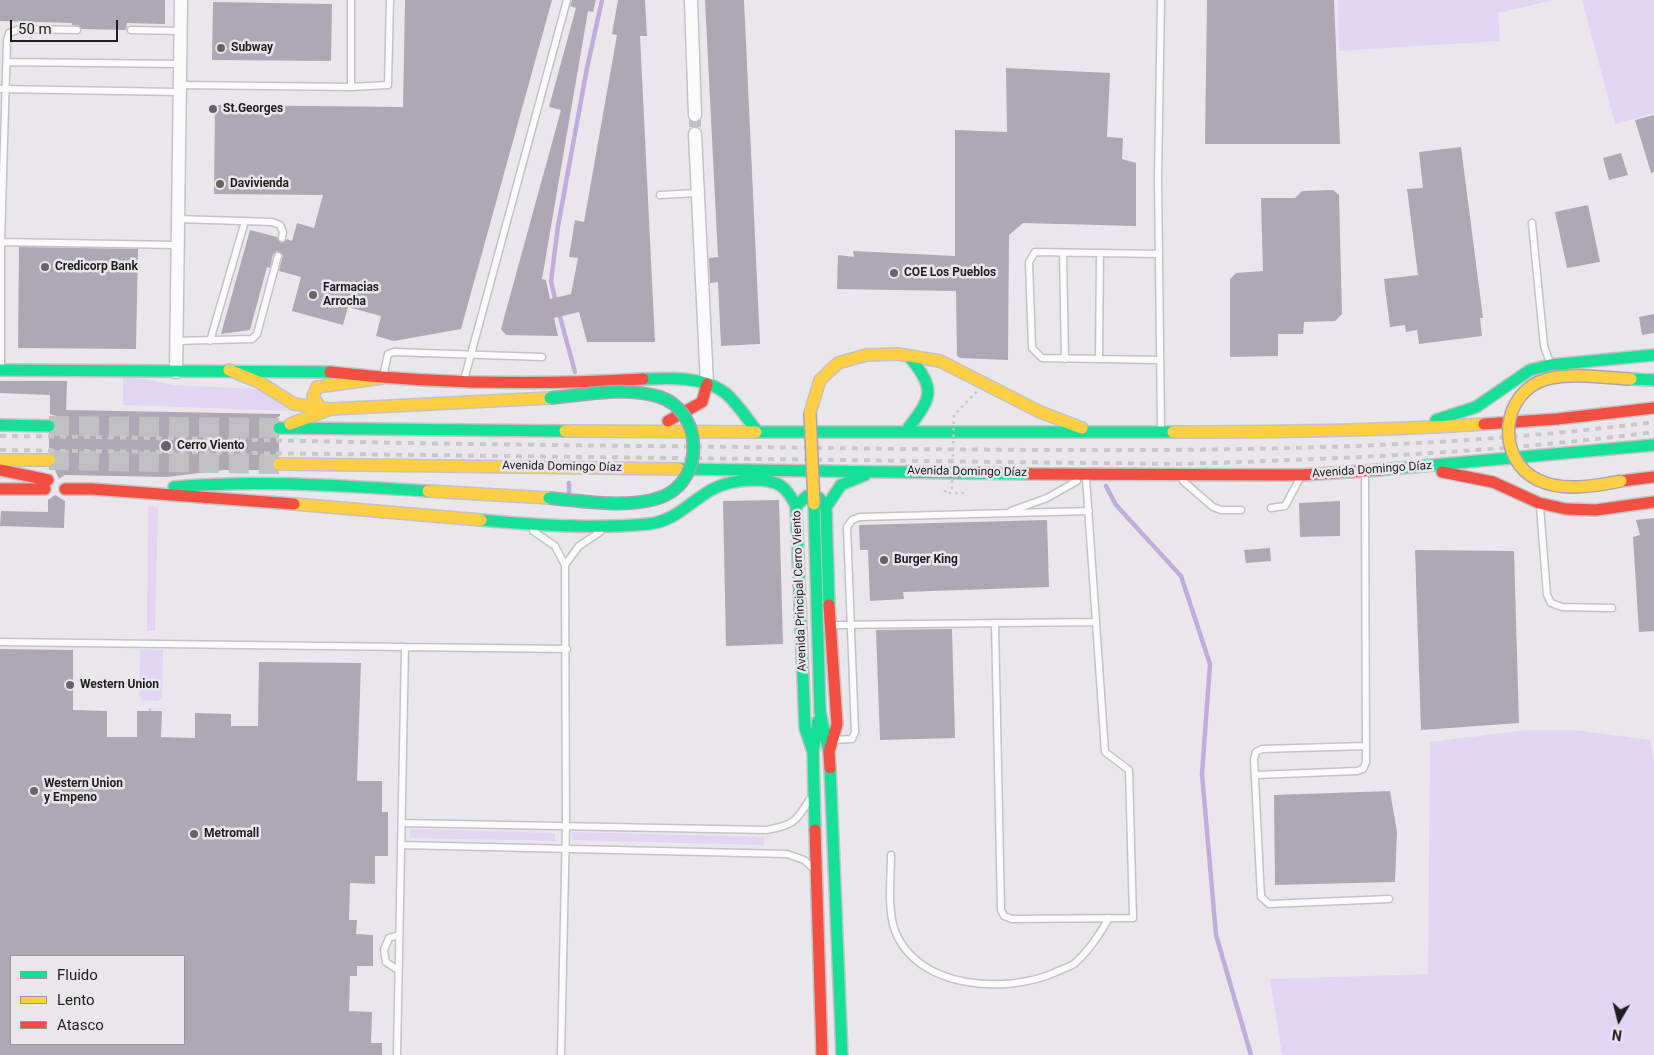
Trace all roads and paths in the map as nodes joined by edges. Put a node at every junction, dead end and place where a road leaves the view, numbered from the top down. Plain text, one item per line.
1 (181, 0) edge
2 (351, 0) edge
3 (390, 0) edge
4 (567, 0) edge
5 (691, 0) edge
6 (1161, 0) edge
7 (77, 30) dead end
8 (131, 30) dead end
9 (180, 31) junction
10 (8, 62) junction
11 (180, 64) junction
12 (351, 88) junction
13 (3, 89) edge
14 (180, 89) junction
15 (695, 115) tunnel mouth
16 (696, 134) tunnel mouth
17 (697, 193) junction
18 (660, 195) dead end
19 (178, 219) junction
20 (246, 221) junction
21 (1532, 223) dead end
22 (282, 238) dead end
23 (0, 242) edge
24 (178, 246) junction
25 (1063, 253) junction
26 (1100, 253) junction
27 (1159, 254) junction
28 (278, 256) dead end
29 (176, 341) junction
30 (210, 341) junction
31 (472, 354) junction
32 (1654, 355) edge
33 (908, 356) junction
34 (542, 357) dead end
35 (1064, 359) junction
36 (1099, 359) junction
37 (1160, 360) junction
38 (1550, 364) junction
39 (0, 370) edge
40 (229, 370) junction
41 (176, 372) junction
42 (382, 378) junction
43 (1654, 380) edge
44 (464, 382) junction
45 (985, 382) dead end
46 (707, 384) junction
47 (325, 408) junction
48 (1654, 408) edge
49 (350, 409) junction
50 (0, 425) edge
51 (49, 426) tunnel mouth
52 (1407, 429) junction
53 (428, 430) junction
54 (757, 431) junction
55 (906, 431) junction
56 (620, 432) junction
57 (1093, 432) junction
58 (1161, 432) junction
59 (1654, 445) edge
60 (0, 460) edge
61 (49, 460) tunnel mouth
62 (279, 464) tunnel mouth
63 (1410, 468) junction
64 (0, 470) edge
65 (878, 471) junction
66 (1365, 471) junction
67 (1086, 474) junction
68 (1302, 475) junction
69 (1178, 476) junction
70 (1654, 476) edge
71 (849, 479) junction
72 (772, 480) junction
73 (65, 486) dead end
74 (952, 489) dead end
75 (0, 490) edge
76 (143, 493) junction
77 (1539, 502) junction
78 (1654, 502) edge
79 (796, 506) junction
80 (826, 506) junction
81 (1271, 508) dead end
82 (1241, 510) dead end
83 (1089, 511) junction
84 (1003, 513) junction
85 (503, 522) junction
86 (618, 526) junction
87 (565, 565) junction
88 (1612, 608) dead end
89 (1096, 622) junction
90 (995, 623) junction
91 (851, 625) junction
92 (830, 626) junction
93 (0, 642) edge
94 (405, 647) junction
95 (567, 649) junction
96 (150, 705) dead end
97 (150, 711) dead end
98 (820, 712) junction
99 (833, 740) junction
100 (1366, 746) junction
101 (813, 752) junction
102 (829, 752) junction
103 (1256, 775) junction
104 (813, 792) junction
105 (402, 823) junction
106 (566, 827) junction
107 (401, 844) junction
108 (565, 848) junction
109 (891, 855) dead end
110 (817, 872) junction
111 (1388, 899) dead end
112 (1109, 918) junction
113 (399, 935) junction
114 (398, 970) junction
115 (396, 1055) edge
116 (561, 1055) edge
117 (822, 1055) edge
118 (842, 1055) edge

1 - 9 street
2 - 12 lane
3 - 12 lane
4 - 31 lane
5 - 15 street
6 - 27 lane
7 - 10 lane
8 - 9 lane
9 - 11 street
10 - 11 lane
10 - 13 lane
11 - 14 street
12 - 14 lane
13 - 14 lane
13 - 23 lane
14 - 19 street
16 - 17 street
17 - 18 lane
17 - 46 street
19 - 20 lane
19 - 24 street
20 - 22 lane
20 - 30 lane
21 - 38 lane
23 - 24 lane
23 - 39 lane
24 - 29 street
25 - 26 lane
25 - 35 lane
25 - 35 lane
26 - 27 lane
26 - 36 lane
27 - 37 lane
28 - 30 lane
29 - 30 lane
29 - 41 street
31 - 34 lane
31 - 42 lane
31 - 44 lane
32 - 38 main road
33 - 55 main road
33 - 57 main road
33 - 98 main road, bridge
35 - 36 lane
36 - 37 lane
37 - 58 lane
38 - 52 main road
39 - 41 main road
40 - 41 main road
40 - 42 main road
40 - 47 main road
42 - 44 main road
42 - 47 main road
43 - 70 main road, bridge
44 - 46 main road
45 - 74 path, bridge
46 - 54 main road
46 - 56 main road
47 - 49 main road
47 - 53 main road
48 - 52 main road
49 - 53 main road
49 - 76 main road, bridge
50 - 51 main road
52 - 58 main road
53 - 56 main road
54 - 55 main road
54 - 56 main road
55 - 57 main road
57 - 58 main road
59 - 63 main road, Avenida Domingo Díaz
60 - 61 main road
62 - 65 main road, Avenida Domingo Díaz
63 - 66 main road, Avenida Domingo Díaz
63 - 77 main road
64 - 75 main road
65 - 67 main road, Avenida Domingo Díaz
65 - 71 main road
66 - 68 main road, Avenida Domingo Díaz
66 - 100 lane
67 - 69 main road, Avenida Domingo Díaz
67 - 83 lane
67 - 84 lane
68 - 69 main road, Avenida Domingo Díaz
68 - 81 lane
69 - 82 lane
71 - 72 main road
71 - 80 main road
72 - 79 main road
72 - 86 main road
73 - 76 main road
76 - 85 main road
77 - 78 main road
77 - 88 lane
79 - 80 main road, Avenida Principal Cerro Viento
79 - 101 main road, Avenida Principal Cerro Viento
80 - 92 main road
83 - 84 lane
83 - 89 lane
84 - 91 lane
85 - 86 main road
85 - 87 lane
86 - 87 lane
87 - 95 lane
89 - 90 lane
89 - 112 lane
90 - 91 lane
90 - 112 lane
91 - 92 lane
91 - 99 lane
92 - 99 main road
93 - 94 lane
94 - 95 lane
94 - 105 lane
95 - 106 lane
96 - 97 path
98 - 101 main road
98 - 102 main road
99 - 102 main road
100 - 103 lane
100 - 103 lane
101 - 104 main road, Avenida Principal Cerro Viento
102 - 118 main road
103 - 111 lane
104 - 106 lane
104 - 110 main road, Avenida Principal Cerro Viento
105 - 106 lane
105 - 107 lane
106 - 108 lane
107 - 108 lane
107 - 113 lane
108 - 110 lane
108 - 116 lane
109 - 112 lane
110 - 117 main road, Avenida Principal Cerro Viento
113 - 114 lane
113 - 114 lane
114 - 115 lane

